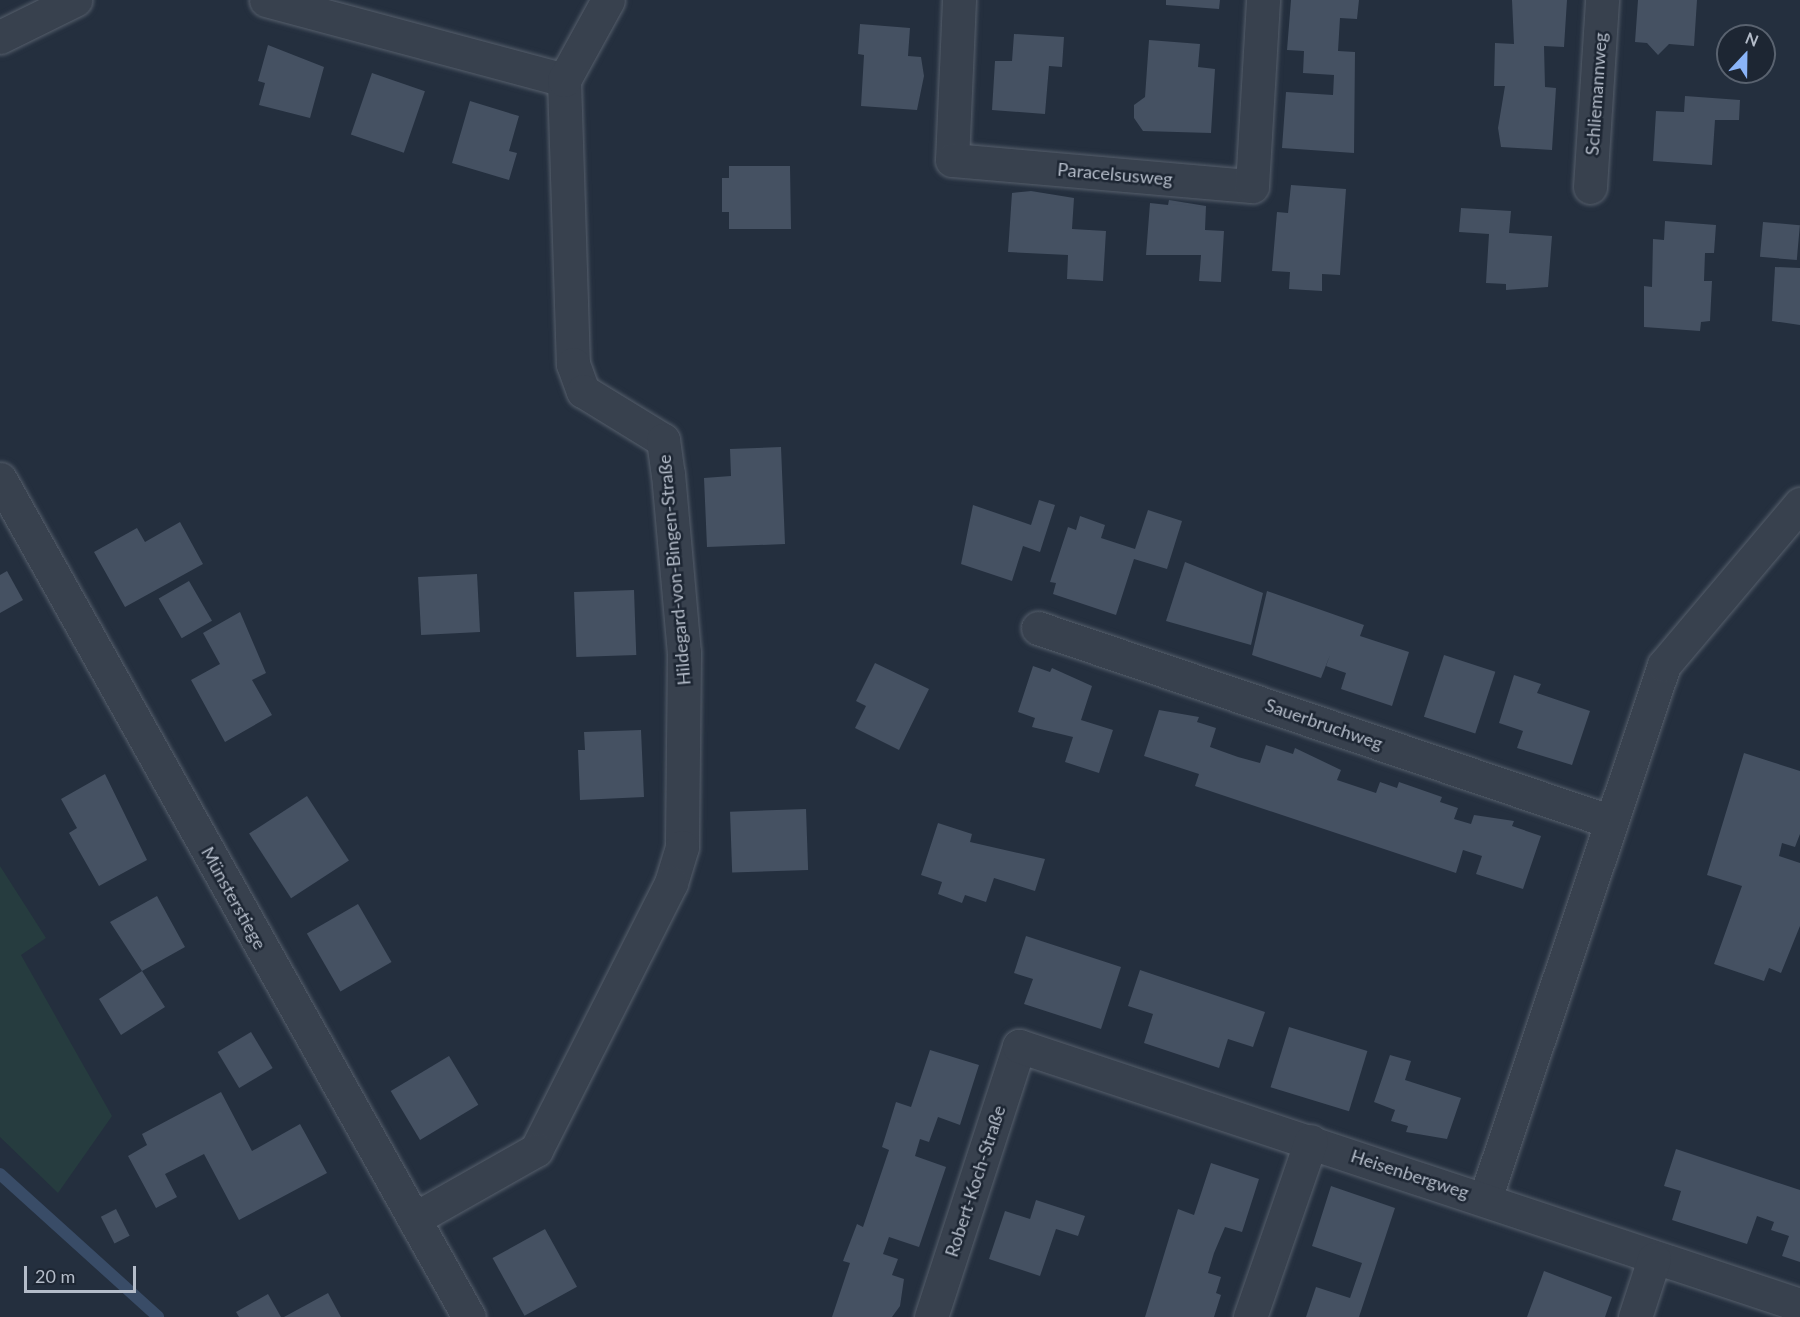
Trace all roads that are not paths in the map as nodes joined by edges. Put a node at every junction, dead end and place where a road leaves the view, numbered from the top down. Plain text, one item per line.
1 (75, 0) edge
2 (608, 0) edge
3 (959, 0) edge
4 (1263, 0) edge
5 (1602, 0) edge
6 (281, 2) edge
7 (0, 37) edge
8 (564, 80) junction
9 (1590, 187) dead end
10 (0, 479) edge
11 (1800, 504) edge
12 (1038, 628) dead end
13 (1609, 821) junction
14 (1019, 1046) joint
15 (1311, 1141) junction
16 (1485, 1199) junction
17 (414, 1219) junction
18 (1654, 1259) junction
19 (1800, 1305) edge
20 (469, 1317) edge
21 (931, 1317) edge
22 (1250, 1317) edge
23 (1635, 1317) edge

1 - 7 street
2 - 8 street
3 - 4 street, Paracelsusweg
5 - 9 street, Schliemannweg
6 - 8 street
8 - 17 street, Hildegard-von-Bingen-Straße
10 - 17 street, Münsterstiege
11 - 13 street
12 - 13 street, Sauerbruchweg
13 - 16 street
14 - 15 street, Heisenbergweg
14 - 21 street, Robert-Koch-Straße
15 - 16 street, Heisenbergweg
15 - 22 street
16 - 18 street, Heisenbergweg
17 - 20 street, Münsterstiege
18 - 19 street, Heisenbergweg
18 - 23 street

